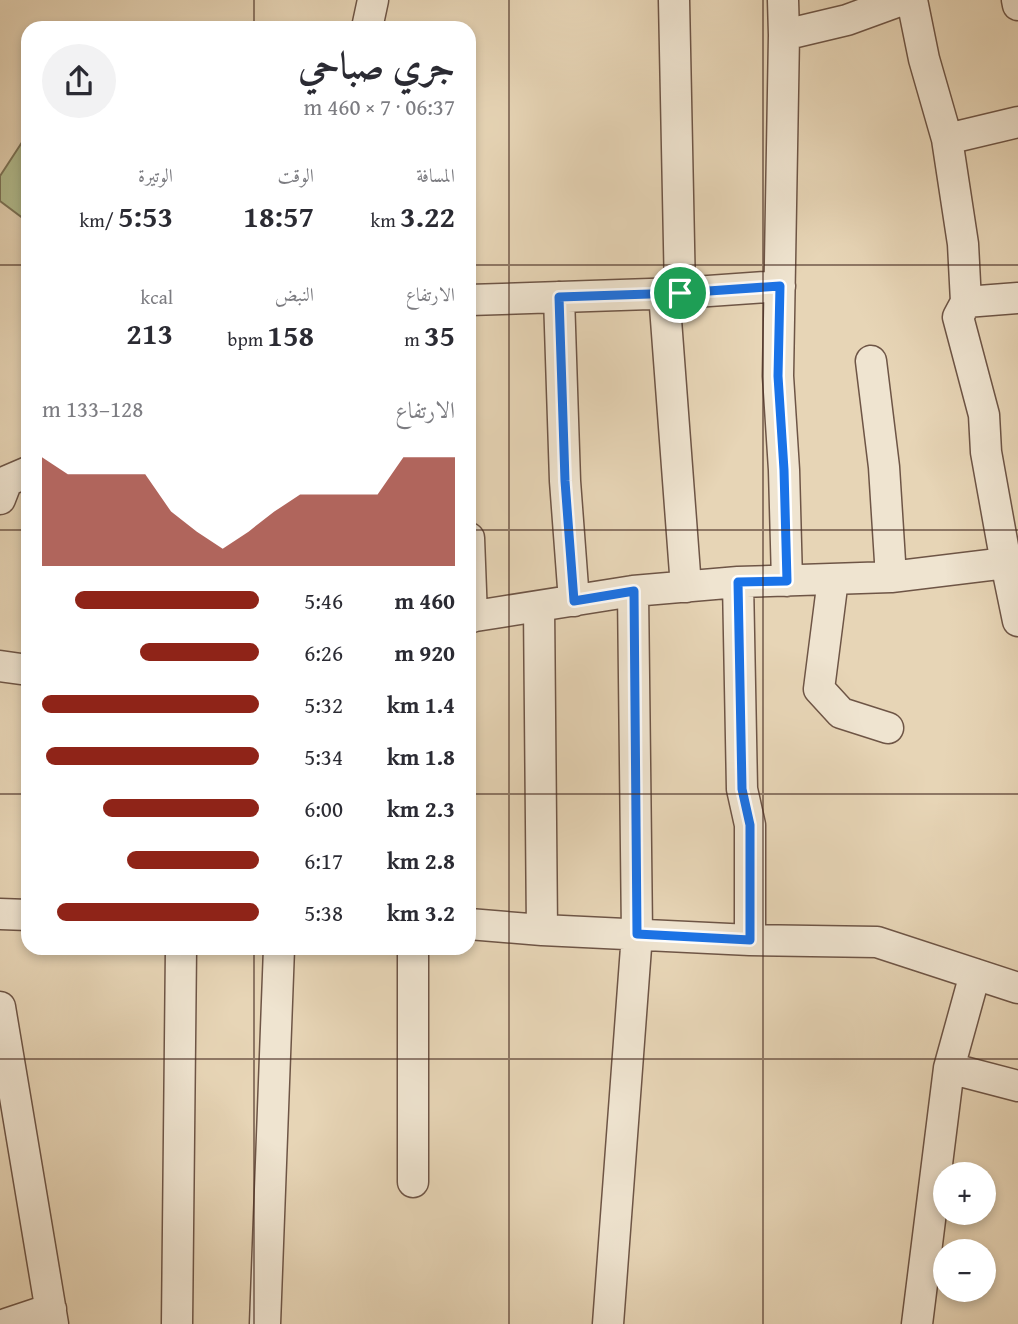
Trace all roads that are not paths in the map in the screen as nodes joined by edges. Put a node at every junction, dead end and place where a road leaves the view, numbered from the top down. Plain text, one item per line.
1 (373, 0) edge
2 (674, 0) edge
3 (783, 0) edge
4 (902, 0) edge
5 (912, 0) edge
6 (368, 21) edge
7 (784, 35) junction
8 (1018, 122) edge
9 (947, 139) junction
10 (780, 286) junction
11 (672, 293) junction
12 (559, 297) junction
13 (1018, 298) edge
14 (476, 300) edge
15 (966, 302) junction
16 (871, 360) dead end
17 (21, 475) edge
18 (0, 499) edge
19 (1006, 563) junction
20 (891, 577) junction
21 (833, 579) junction
22 (787, 581) junction
23 (738, 582) junction
24 (686, 587) junction
25 (634, 591) junction
26 (574, 601) junction
27 (539, 606) junction
28 (476, 616) edge
29 (1018, 623) edge
30 (0, 666) edge
31 (21, 669) edge
32 (888, 728) dead end
33 (0, 914) edge
34 (21, 915) edge
35 (476, 924) edge
36 (542, 930) junction
37 (637, 934) junction
38 (750, 940) junction
39 (181, 955) edge
40 (279, 955) edge
41 (412, 955) edge
42 (975, 974) junction
43 (1018, 988) edge
44 (0, 1007) edge
45 (949, 1068) junction
46 (1018, 1086) edge
47 (413, 1182) dead end
48 (52, 1317) edge
49 (6, 1324) edge
50 (177, 1324) edge
51 (265, 1324) edge
52 (608, 1324) edge
53 (917, 1324) edge

1 - 6 street
2 - 11 street
3 - 7 street
4 - 7 street
5 - 9 street
7 - 10 street
8 - 9 street
9 - 15 street
10 - 11 street
10 - 22 street
11 - 12 street
11 - 24 street
12 - 14 street
12 - 26 street
13 - 15 street
15 - 19 street
16 - 20 street
17 - 18 street
19 - 20 street
19 - 29 street
20 - 21 street
21 - 22 street
21 - 32 street
22 - 23 street
23 - 24 street
23 - 38 street
24 - 25 street
25 - 26 street
25 - 37 street
26 - 27 street
27 - 28 street
27 - 36 street
30 - 31 street
33 - 34 street
35 - 36 street
36 - 37 street
37 - 38 street
37 - 52 street
38 - 42 street
39 - 50 street
40 - 51 street
41 - 47 street
42 - 43 street
42 - 45 street
44 - 48 street
45 - 46 street
45 - 53 street
48 - 49 street

